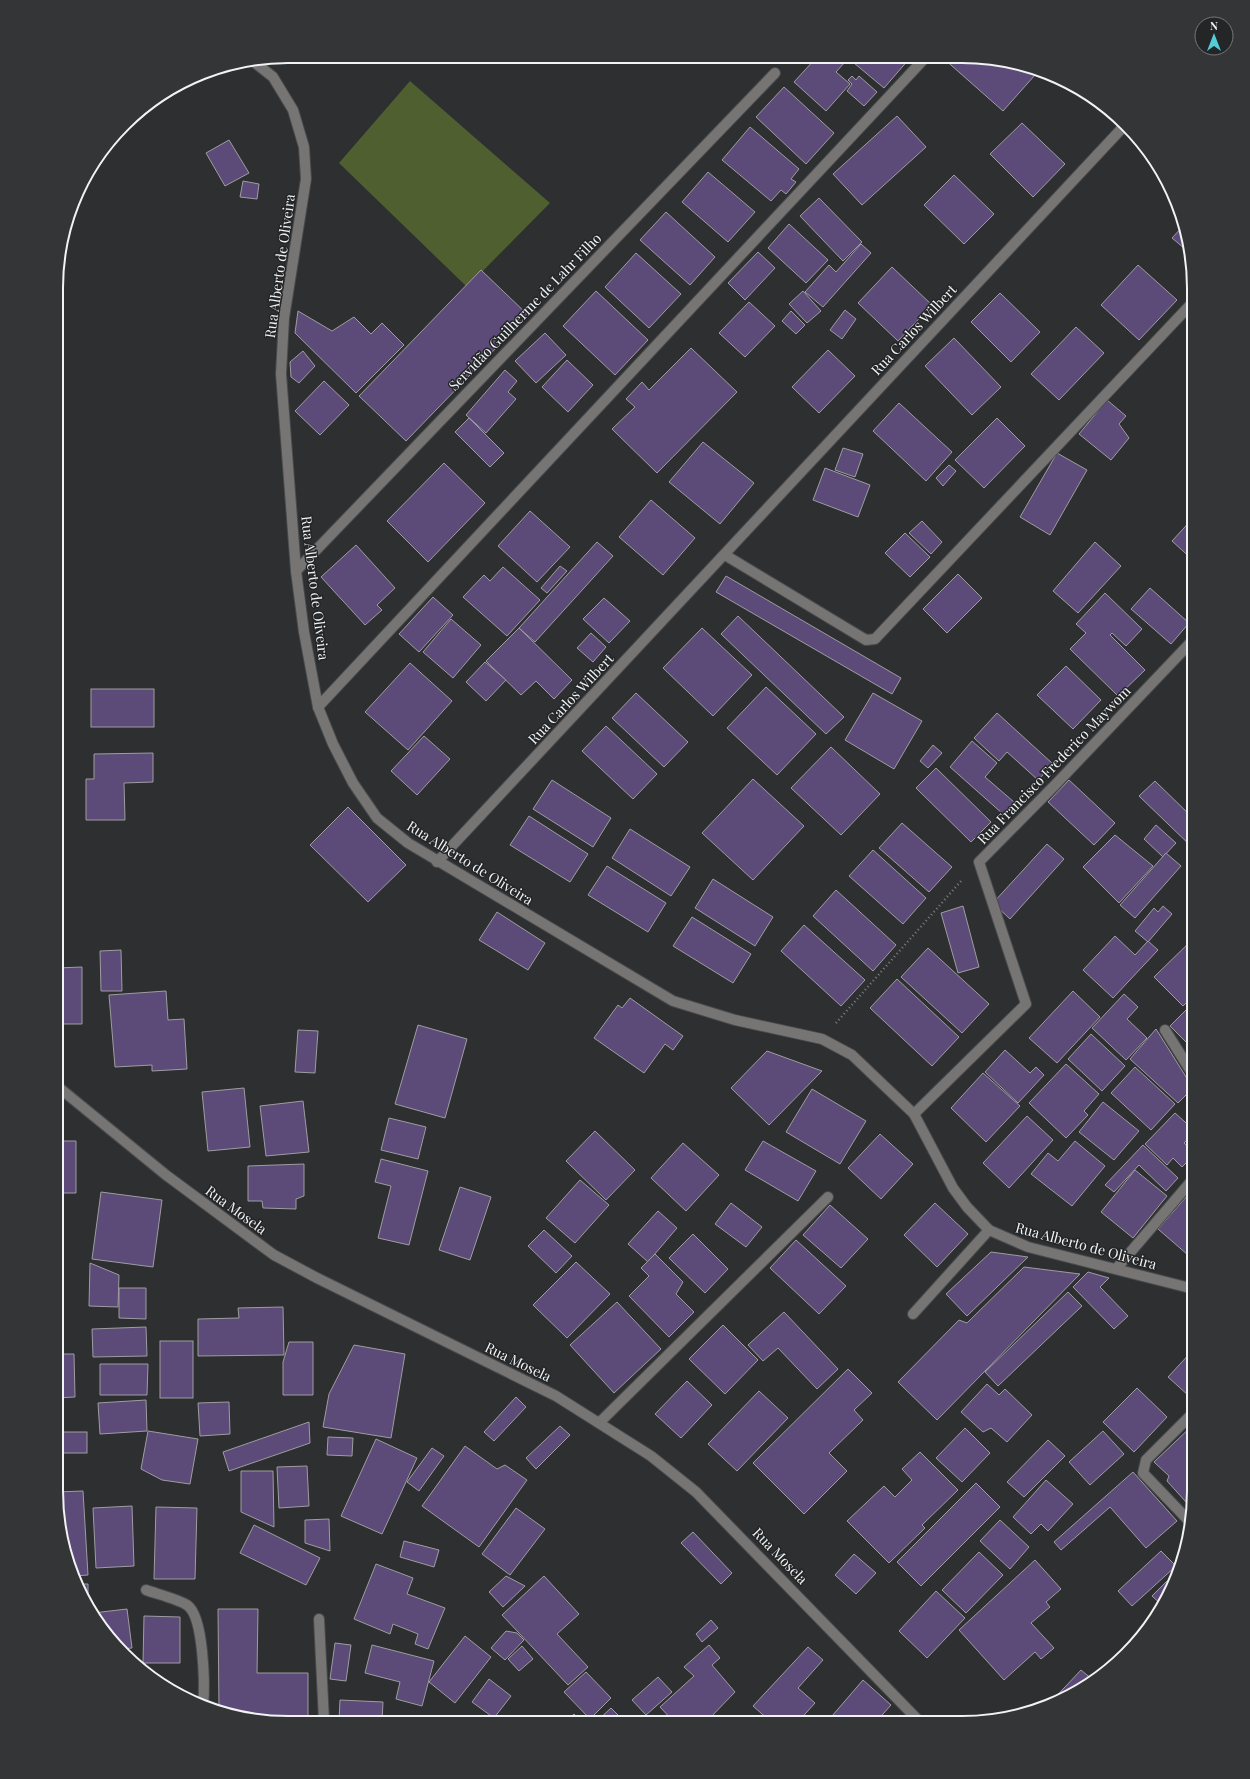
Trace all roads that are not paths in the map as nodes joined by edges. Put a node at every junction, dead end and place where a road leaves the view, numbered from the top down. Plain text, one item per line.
1 (920, 63) edge
2 (258, 65) edge
3 (775, 73) dead end
4 (1121, 129) edge
5 (1187, 307) edge
6 (725, 555) junction
7 (296, 572) junction
8 (1187, 646) edge
9 (318, 707) junction
10 (437, 862) junction
11 (1165, 1030) dead end
12 (1187, 1065) edge
13 (63, 1091) edge
14 (914, 1114) junction
15 (1187, 1186) edge
16 (828, 1198) dead end
17 (989, 1230) junction
18 (1116, 1269) junction
19 (1187, 1287) edge
20 (913, 1314) dead end
21 (1187, 1419) edge
22 (600, 1422) junction
23 (1185, 1517) edge
24 (146, 1590) dead end
25 (320, 1619) dead end
26 (203, 1699) edge
27 (324, 1716) edge
28 (914, 1716) edge

1 - 9 street
2 - 7 street, Rua Alberto de Oliveira
3 - 7 street, Servidão Guilherme de Lahr Filho
4 - 6 street, Rua Carlos Wilbert
5 - 6 street
6 - 10 street, Rua Carlos Wilbert
7 - 9 street, Rua Alberto de Oliveira
8 - 14 street, Rua Francisco Frederico Maywom
9 - 10 street, Rua Alberto de Oliveira
10 - 14 street, Rua Alberto de Oliveira
11 - 12 street
13 - 22 street, Rua Mosela
14 - 17 street, Rua Alberto de Oliveira
15 - 18 street
16 - 22 street
17 - 18 street, Rua Alberto de Oliveira
17 - 20 street
18 - 19 street, Rua Alberto de Oliveira
21 - 23 street
22 - 28 street, Rua Mosela
24 - 26 street
25 - 27 street

